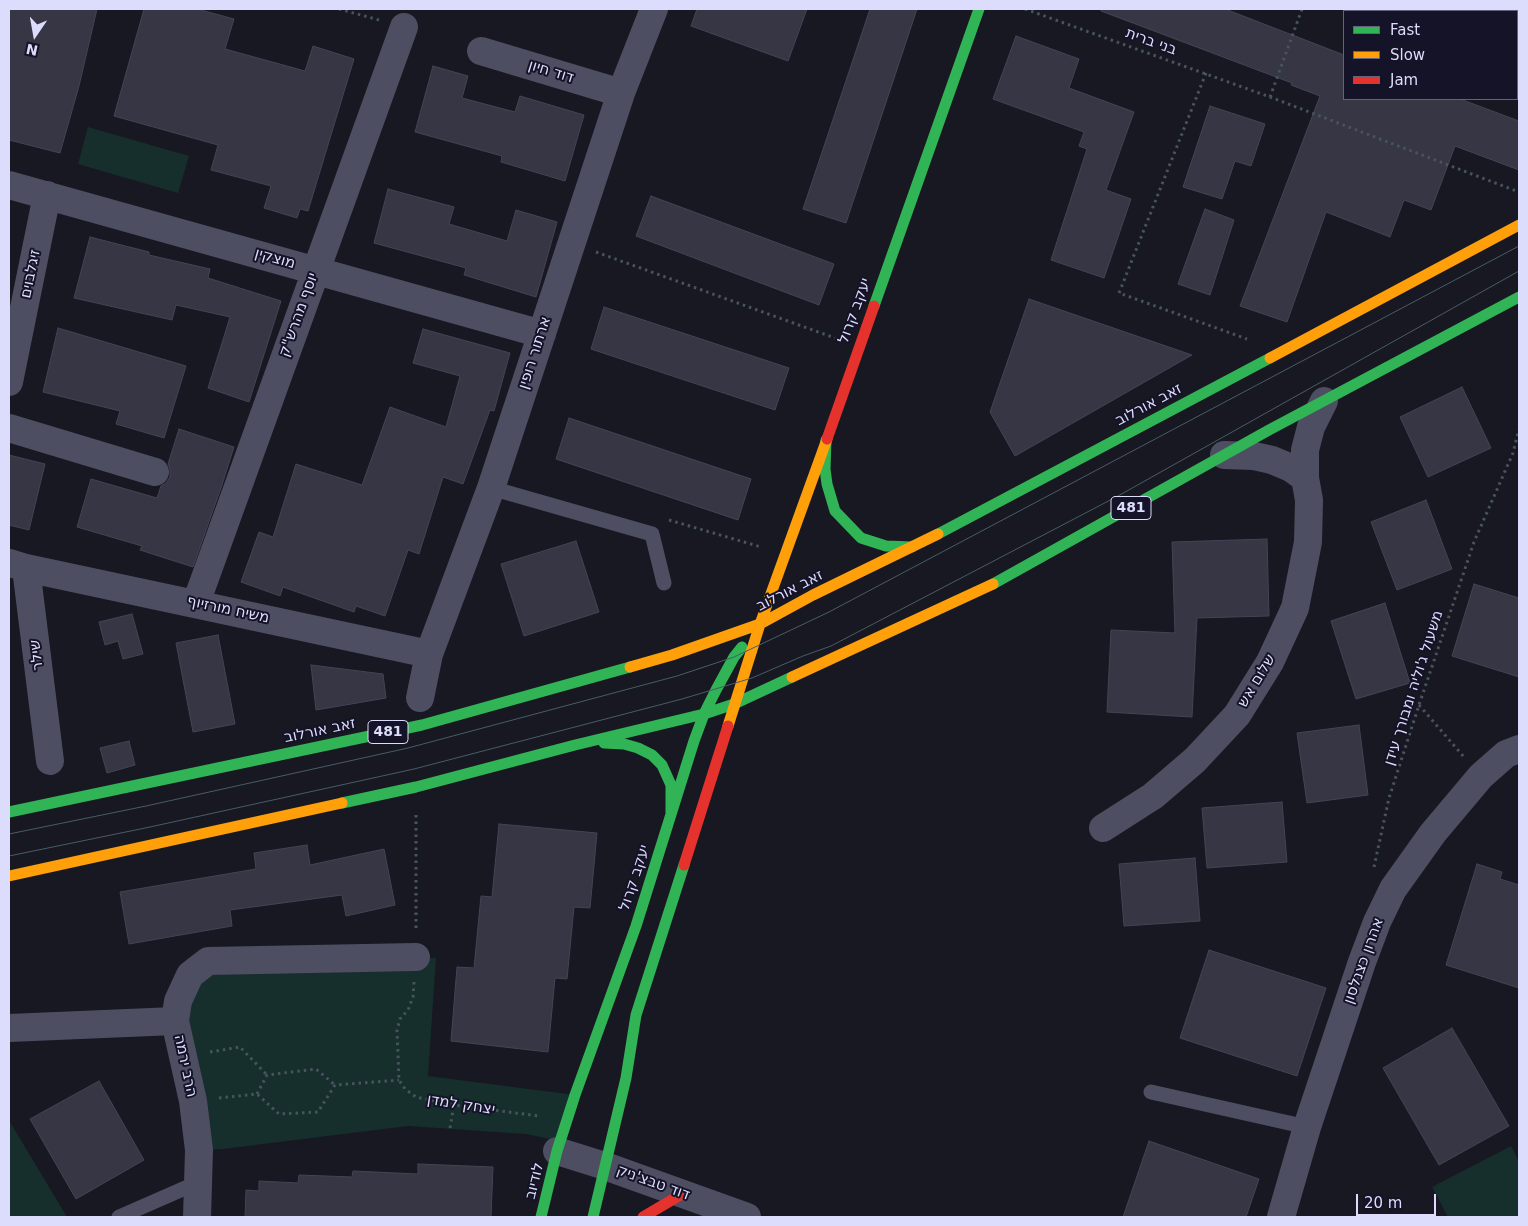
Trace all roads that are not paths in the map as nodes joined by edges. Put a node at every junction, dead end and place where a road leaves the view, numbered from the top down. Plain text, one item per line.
1 (654, 9) edge
2 (979, 9) edge
3 (404, 27) road end
4 (481, 51) dead end
5 (621, 94) junction
6 (9, 185) edge
7 (47, 196) junction
8 (1519, 225) edge
9 (315, 270) junction
10 (1519, 297) edge
11 (542, 334) junction
12 (9, 382) edge
13 (1324, 401) junction
14 (9, 428) edge
15 (826, 440) junction
16 (1224, 455) junction
17 (155, 472) dead end
18 (1305, 478) junction
19 (491, 488) junction
20 (914, 547) junction
21 (17, 566) edge
22 (664, 583) dead end
23 (196, 604) junction
24 (760, 624) junction
25 (429, 654) junction
26 (420, 698) dead end
27 (734, 704) junction
28 (704, 714) junction
29 (575, 744) junction
30 (1519, 748) edge
31 (50, 761) dead end
32 (9, 812) edge
33 (671, 815) junction
34 (1104, 828) dead end
35 (9, 876) edge
36 (416, 958) road end
37 (175, 1020) junction
38 (9, 1028) edge
39 (1151, 1092) dead end
40 (1307, 1127) junction
41 (557, 1151) junction
42 (605, 1166) junction
43 (199, 1182) junction
44 (682, 1194) junction
45 (119, 1217) edge
46 (197, 1217) edge
47 (541, 1217) edge
48 (593, 1217) edge
49 (643, 1217) edge
50 (747, 1217) edge
51 (1281, 1217) edge

1 - 5 street, ארתור רופין
2 - 15 main road, יעקב קרול
3 - 9 street, יוסף מהרש"ק
4 - 5 street, דוד חיון
5 - 11 street, ארתור רופין
6 - 7 street, מוצקין
7 - 9 street, מוצקין
7 - 12 street, זיגלבוים
8 - 20 main road, זאב אורלוב / 481
9 - 11 street, מוצקין
9 - 23 street, יוסף מהרש"ק
10 - 13 main road, 481
11 - 19 street, ארתור רופין
13 - 16 main road, 481
13 - 18 street, שלום אש
14 - 17 street
15 - 20 main road
15 - 24 main road, יעקב קרול
16 - 18 street
16 - 27 main road, 481
18 - 34 street, שלום אש
19 - 22 lane
19 - 25 street, ארתור רופין
20 - 24 main road, זאב אורלוב / 481
21 - 23 street, משיח מורזיוף
21 - 31 street, שילר
23 - 25 street, משיח מורזיוף
24 - 27 main road, יעקב קרול
24 - 28 main road, יעקב קרול
24 - 32 main road, זאב אורלוב / 481
25 - 26 street, ארתור רופין
27 - 28 main road, 481
27 - 42 main road, יעקב קרול
28 - 29 main road, 481
28 - 33 main road, יעקב קרול
29 - 33 main road
29 - 35 main road, 481
30 - 40 street, אהרון כצנלסון
33 - 41 main road, יעקב קרול
36 - 37 street
37 - 38 street, הרב ירמה
37 - 43 street, הרב ירמה
39 - 40 lane
40 - 51 street, אהרון כצנלסון
41 - 42 street, דוד טבצ'ניק
41 - 47 main road, לודיוב
42 - 44 street, דוד טבצ'ניק
42 - 48 main road
43 - 45 lane
43 - 46 street, הרב ירמה
44 - 49 main road
44 - 50 street, דוד טבצ'ניק

